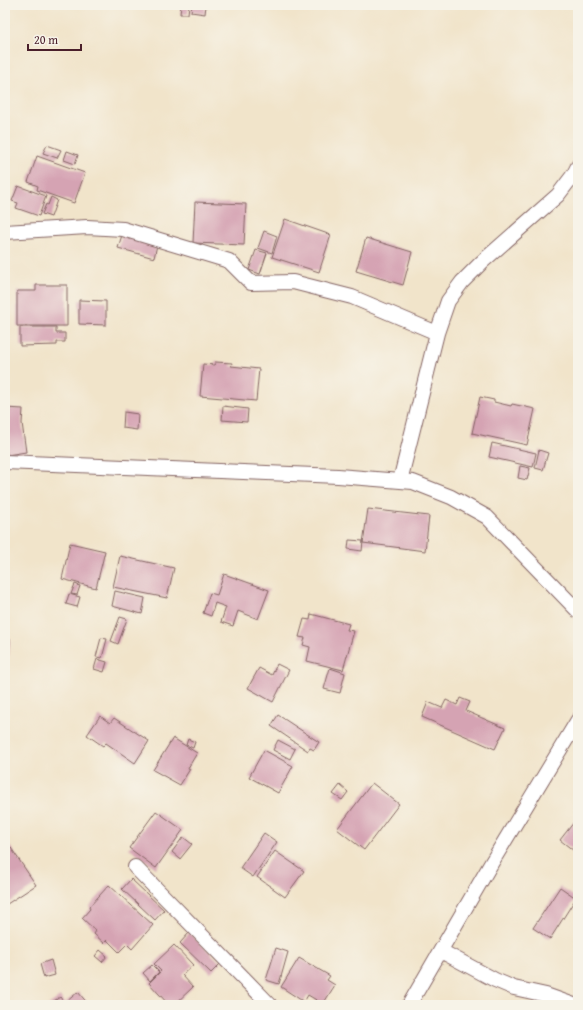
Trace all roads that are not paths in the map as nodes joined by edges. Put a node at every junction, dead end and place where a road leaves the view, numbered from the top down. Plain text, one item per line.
1 (578, 166) edge
2 (5, 232) edge
3 (438, 333) junction
4 (5, 462) edge
5 (400, 481) junction
6 (578, 611) edge
7 (578, 720) edge
8 (135, 867) dead end
9 (441, 951) junction
10 (270, 1005) edge
11 (409, 1005) edge
12 (574, 1005) edge

1 - 3 street
2 - 3 street
3 - 5 street
4 - 5 street
5 - 6 street
7 - 9 street
8 - 10 street
9 - 11 street
9 - 12 street

